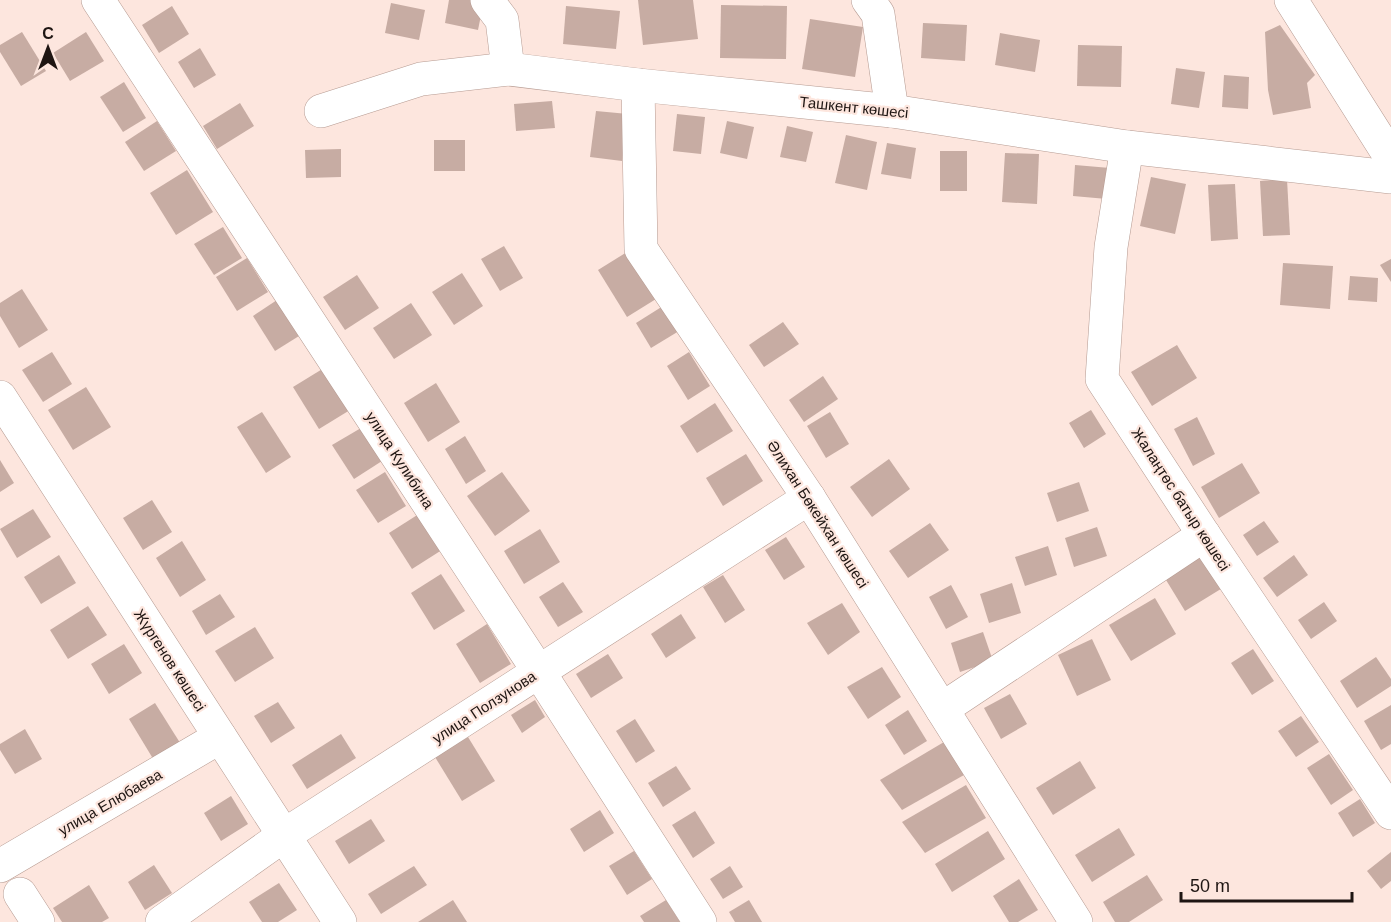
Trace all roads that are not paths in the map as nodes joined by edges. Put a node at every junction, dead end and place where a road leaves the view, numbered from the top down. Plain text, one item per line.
1 (98, 0) edge
2 (488, 0) edge
3 (868, 0) edge
4 (1291, 0) edge
5 (508, 69) junction
6 (638, 85) junction
7 (321, 111) dead end
8 (892, 111) junction
9 (1127, 147) junction
10 (1391, 158) edge
11 (1391, 177) edge
12 (0, 397) edge
13 (809, 498) junction
14 (1204, 535) junction
15 (539, 672) junction
16 (942, 709) junction
17 (220, 737) junction
18 (1391, 813) edge
19 (283, 836) junction
20 (0, 866) edge
21 (20, 894) dead end
22 (38, 922) edge
23 (162, 922) edge
24 (340, 922) edge
25 (700, 922) edge
26 (1076, 922) edge

1 - 15 street, улица Кулибина
2 - 5 street
3 - 8 street
4 - 10 street
5 - 6 street, Ташкент көшесі
5 - 7 street, Ташкент көшесі
6 - 8 street, Ташкент көшесі
6 - 13 street, Әлихан Бөкейхан көшесі
8 - 9 street, Ташкент көшесі
9 - 11 street, Ташкент көшесі
9 - 14 street, Жалаңтөс батыр көшесі
12 - 17 street, Жүргенов көшесі
13 - 15 street, улица Ползунова
13 - 16 street, Әлихан Бөкейхан көшесі
14 - 16 street
14 - 18 street, Жалаңтөс батыр көшесі
15 - 19 street, улица Ползунова
15 - 25 street, улица Кулибина
16 - 26 street, Әлихан Бөкейхан көшесі
17 - 19 street, Жүргенов көшесі
17 - 20 street, улица Елюбаева
19 - 23 street, улица Ползунова
19 - 24 street, Жүргенов көшесі
21 - 22 street

